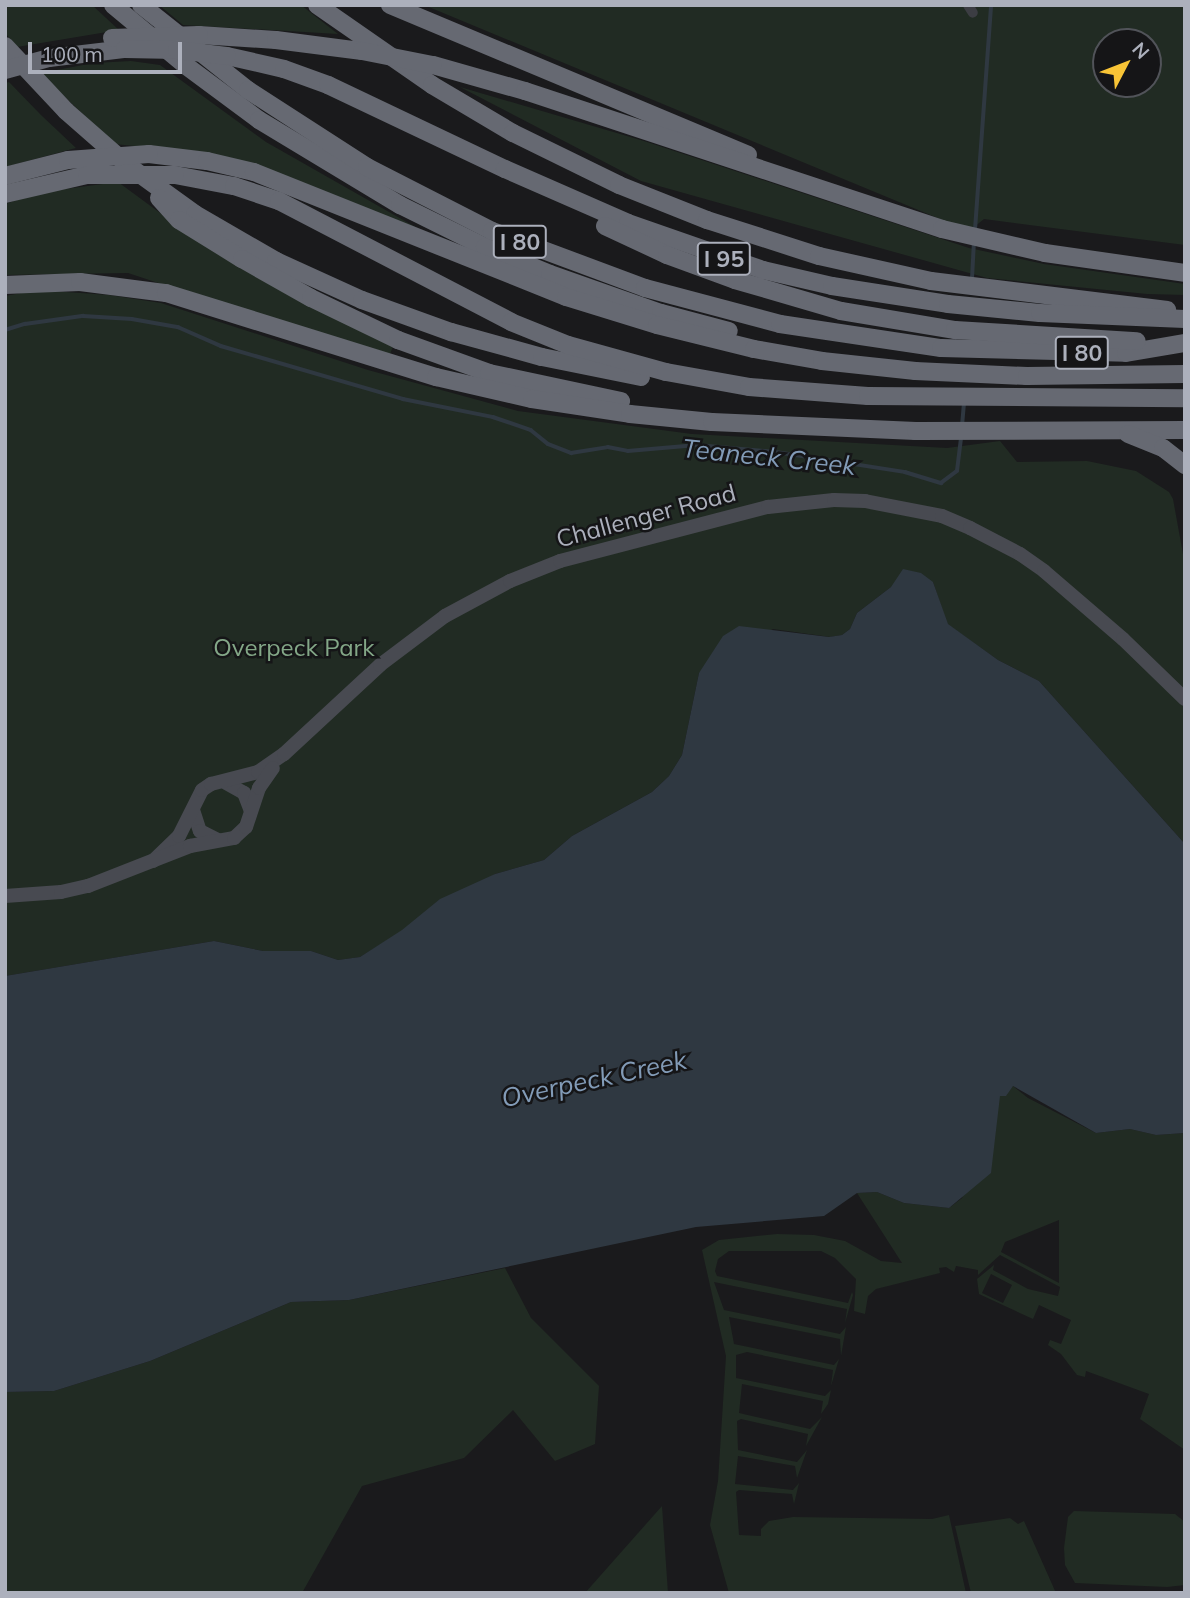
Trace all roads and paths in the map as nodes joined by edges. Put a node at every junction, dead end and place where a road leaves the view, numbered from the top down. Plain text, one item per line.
1 (113, 5) edge
2 (141, 5) edge
3 (317, 5) edge
4 (390, 5) edge
5 (118, 43) junction
6 (5, 46) edge
7 (5, 70) edge
8 (130, 167) junction
9 (505, 169) junction
10 (5, 176) edge
11 (821, 189) junction
12 (5, 194) edge
13 (1140, 266) junction
14 (1185, 266) edge
15 (1185, 273) edge
16 (5, 285) edge
17 (1185, 314) edge
18 (1185, 319) edge
19 (980, 342) junction
20 (1185, 342) edge
21 (800, 358) junction
22 (1185, 374) edge
23 (735, 386) junction
24 (1185, 398) edge
25 (769, 423) junction
26 (1118, 430) junction
27 (1185, 430) edge
28 (1185, 465) edge
29 (1185, 699) edge
30 (285, 754) junction
31 (226, 783) junction
32 (193, 810) junction
33 (251, 811) junction
34 (218, 840) junction
35 (153, 861) junction
36 (5, 896) edge

1 - 21 highway, I 80
2 - 19 highway, I 80
3 - 17 highway, I 80
4 - 11 highway
5 - 7 highway, bridge
5 - 9 highway, I 95, bridge
5 - 11 highway, bridge
6 - 8 highway
8 - 23 highway
8 - 25 highway
9 - 18 highway, I 95
9 - 19 highway, I 95
10 - 21 highway, bridge
11 - 13 highway
12 - 23 highway, bridge
13 - 14 highway
13 - 15 highway
16 - 25 highway
19 - 20 highway, I 95
21 - 22 highway
23 - 24 highway
25 - 26 highway
26 - 27 highway
26 - 28 highway
29 - 30 street, Challenger Road
30 - 31 street, Challenger Road
30 - 33 street, Challenger Road
31 - 32 street, Challenger Road
31 - 33 street
32 - 34 street
32 - 35 street, Challenger Road
33 - 34 street, Challenger Road
34 - 35 street, Challenger Road
35 - 36 street, Challenger Road

